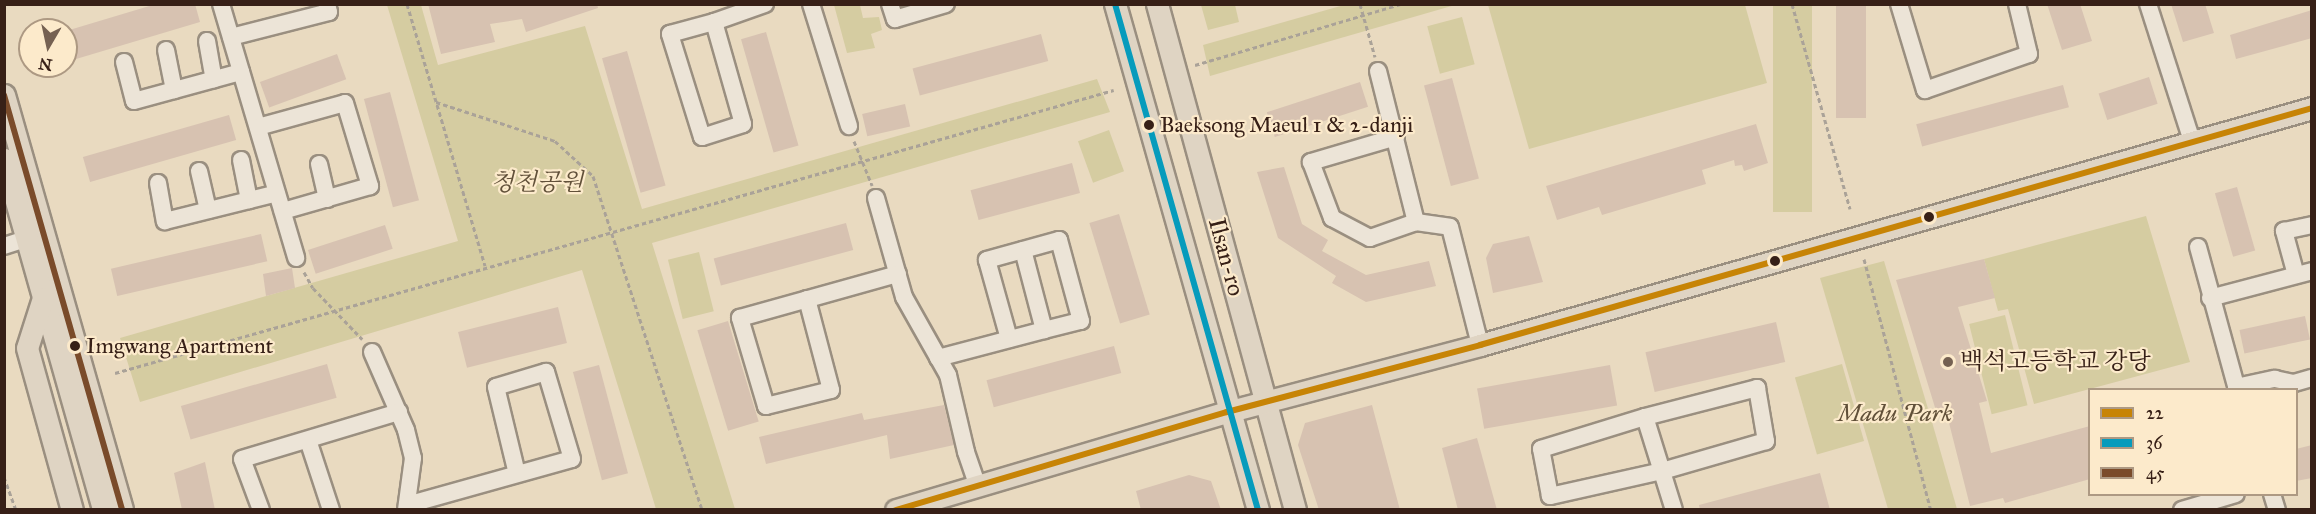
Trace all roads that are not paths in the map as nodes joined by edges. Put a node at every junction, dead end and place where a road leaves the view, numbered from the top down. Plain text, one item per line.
1 (221, 4) edge
2 (327, 4) edge
3 (765, 4) edge
4 (811, 4) edge
5 (891, 4) edge
6 (946, 4) edge
7 (1115, 4) edge
8 (1157, 4) edge
9 (1899, 4) edge
10 (2017, 4) edge
11 (2148, 4) edge
12 (714, 22) junction
13 (231, 37) junction
14 (207, 40) dead end
15 (166, 50) dead end
16 (124, 62) dead end
17 (1378, 71) road end
18 (241, 72) junction
19 (214, 79) junction
20 (174, 90) junction
21 (4, 95) edge
22 (2312, 108) edge
23 (849, 126) road end
24 (258, 127) junction
25 (1396, 137) junction
26 (2193, 144) junction
27 (4, 159) edge
28 (241, 160) dead end
29 (319, 164) dead end
30 (199, 171) dead end
31 (159, 183) dead end
32 (277, 193) junction
33 (876, 198) road end
34 (327, 199) junction
35 (249, 200) junction
36 (208, 210) junction
37 (283, 211) junction
38 (1416, 222) junction
39 (2312, 225) edge
40 (36, 236) junction
41 (4, 246) edge
42 (2198, 247) dead end
43 (1023, 250) junction
44 (296, 258) road end
45 (2304, 273) edge
46 (898, 274) junction
47 (43, 298) junction
48 (2210, 298) junction
49 (807, 299) junction
50 (1044, 330) junction
51 (1009, 339) junction
52 (1480, 345) junction
53 (372, 352) road end
54 (938, 358) junction
55 (2312, 378) edge
56 (2237, 388) edge
57 (1265, 402) junction
58 (399, 412) junction
59 (1227, 412) junction
60 (1645, 417) junction
61 (308, 440) junction
62 (1662, 471) junction
63 (517, 474) junction
64 (978, 486) junction
65 (2232, 496) edge
66 (406, 507) edge
67 (72, 510) edge
68 (103, 510) edge
69 (122, 510) edge
70 (261, 510) edge
71 (331, 510) edge
72 (896, 510) edge
73 (1258, 510) edge
74 (1295, 510) edge
75 (1674, 510) edge
76 (2182, 510) edge

1 - 13 street
2 - 13 street
3 - 12 street
4 - 23 street
5 - 6 street
7 - 59 main road, Ilsan-ro
8 - 57 main road, Ilsan-ro
9 - 10 street
11 - 26 street
12 - 12 street
13 - 18 street
14 - 19 street
15 - 20 street
16 - 20 street
17 - 25 street
18 - 19 street
18 - 24 street
19 - 20 street
21 - 40 main road
22 - 26 main road
24 - 32 street
24 - 34 street
25 - 38 street
25 - 38 street
26 - 52 main road
27 - 40 main road
28 - 35 street
29 - 34 street
30 - 36 street
31 - 36 street
32 - 35 street
32 - 37 street
33 - 46 street
34 - 37 street
35 - 36 street
37 - 44 street
38 - 52 street
39 - 45 street
40 - 41 street
40 - 47 main road
40 - 69 main road
42 - 48 street
43 - 50 street
43 - 50 street
43 - 51 street
45 - 48 street
46 - 49 street
46 - 54 street
47 - 67 main road
47 - 68 main road
48 - 56 street
49 - 49 street
50 - 51 street
51 - 54 street
52 - 57 main road
53 - 58 street
54 - 64 street
55 - 56 street
57 - 59 main road
57 - 74 main road, Ilsan-ro
58 - 61 street
58 - 66 street
59 - 64 main road
59 - 73 main road, Ilsan-ro
60 - 62 street
60 - 62 street
60 - 62 street
61 - 70 street
61 - 71 street
62 - 75 street
63 - 63 street
63 - 66 street
64 - 72 main road
65 - 76 street

